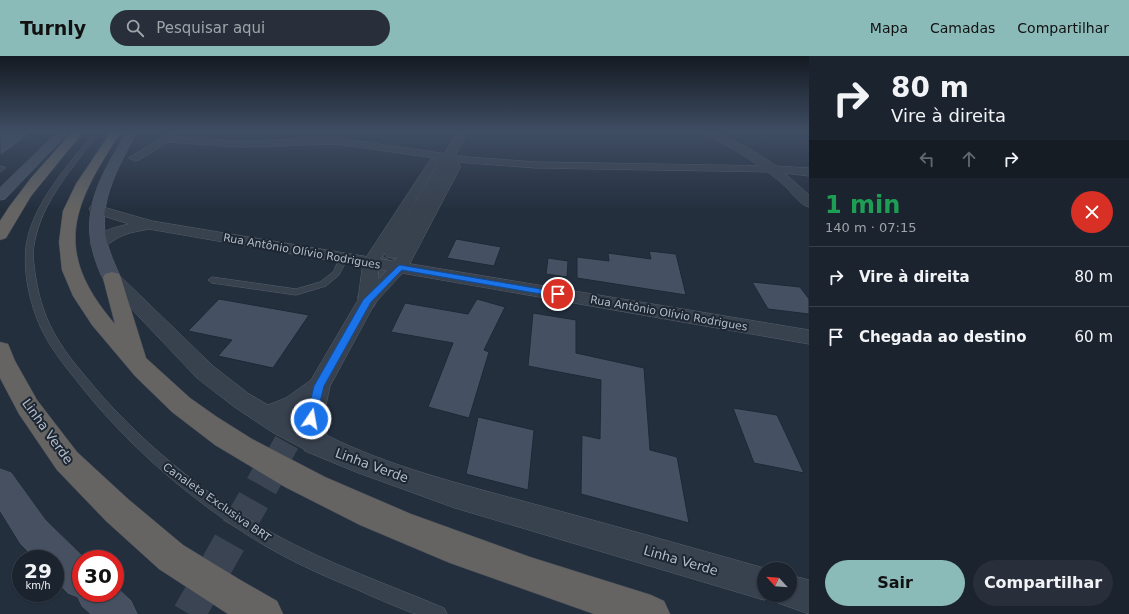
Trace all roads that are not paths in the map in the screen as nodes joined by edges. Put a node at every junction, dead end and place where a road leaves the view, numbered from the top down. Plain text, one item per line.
1 (38, 158) edge
2 (55, 158) edge
3 (78, 158) edge
4 (98, 158) edge
5 (118, 158) edge
6 (448, 158) junction
7 (757, 158) edge
8 (774, 169) junction
9 (809, 172) edge
10 (0, 196) edge
11 (809, 203) edge
12 (96, 209) junction
13 (150, 225) junction
14 (0, 235) edge
15 (98, 243) junction
16 (344, 258) junction
17 (397, 260) junction
18 (371, 262) junction
19 (112, 278) junction
20 (212, 280) dead end
21 (367, 300) junction
22 (809, 337) edge
23 (0, 350) edge
24 (137, 364) junction
25 (319, 386) junction
26 (265, 415) junction
27 (314, 443) junction
28 (0, 483) edge
29 (0, 513) edge
30 (33, 532) junction
31 (72, 571) edge
32 (757, 582) edge
33 (797, 593) edge
34 (809, 596) edge
35 (105, 602) edge
36 (118, 614) edge
37 (264, 614) edge
38 (438, 614) edge
39 (651, 614) edge

1 - 10 main road
2 - 14 highway
3 - 38 lane, Canaleta Exclusiva BRT
4 - 24 highway
5 - 12 main road, Linha Verde
6 - 8 street
6 - 17 street
6 - 18 street
7 - 8 street
8 - 9 street
8 - 11 street
12 - 13 street, Rua Antônio Olívio Rodrigues
12 - 15 main road, Linha Verde
13 - 15 street, Rua Antônio Olívio Rodrigues
13 - 16 street, Rua Antônio Olívio Rodrigues
15 - 19 main road, Linha Verde
16 - 18 street, Rua Antônio Olívio Rodrigues
16 - 20 lane
17 - 18 street, Rua Antônio Olívio Rodrigues
17 - 21 street
17 - 22 street, Rua Antônio Olívio Rodrigues
18 - 21 street
19 - 24 highway
19 - 26 street, Linha Verde
21 - 25 street
23 - 37 highway, Linha Verde
24 - 39 highway
25 - 26 street
25 - 27 street
26 - 27 street, Linha Verde
27 - 32 street, Linha Verde
28 - 30 main road
29 - 30 street
30 - 31 main road
33 - 34 street
35 - 36 main road

